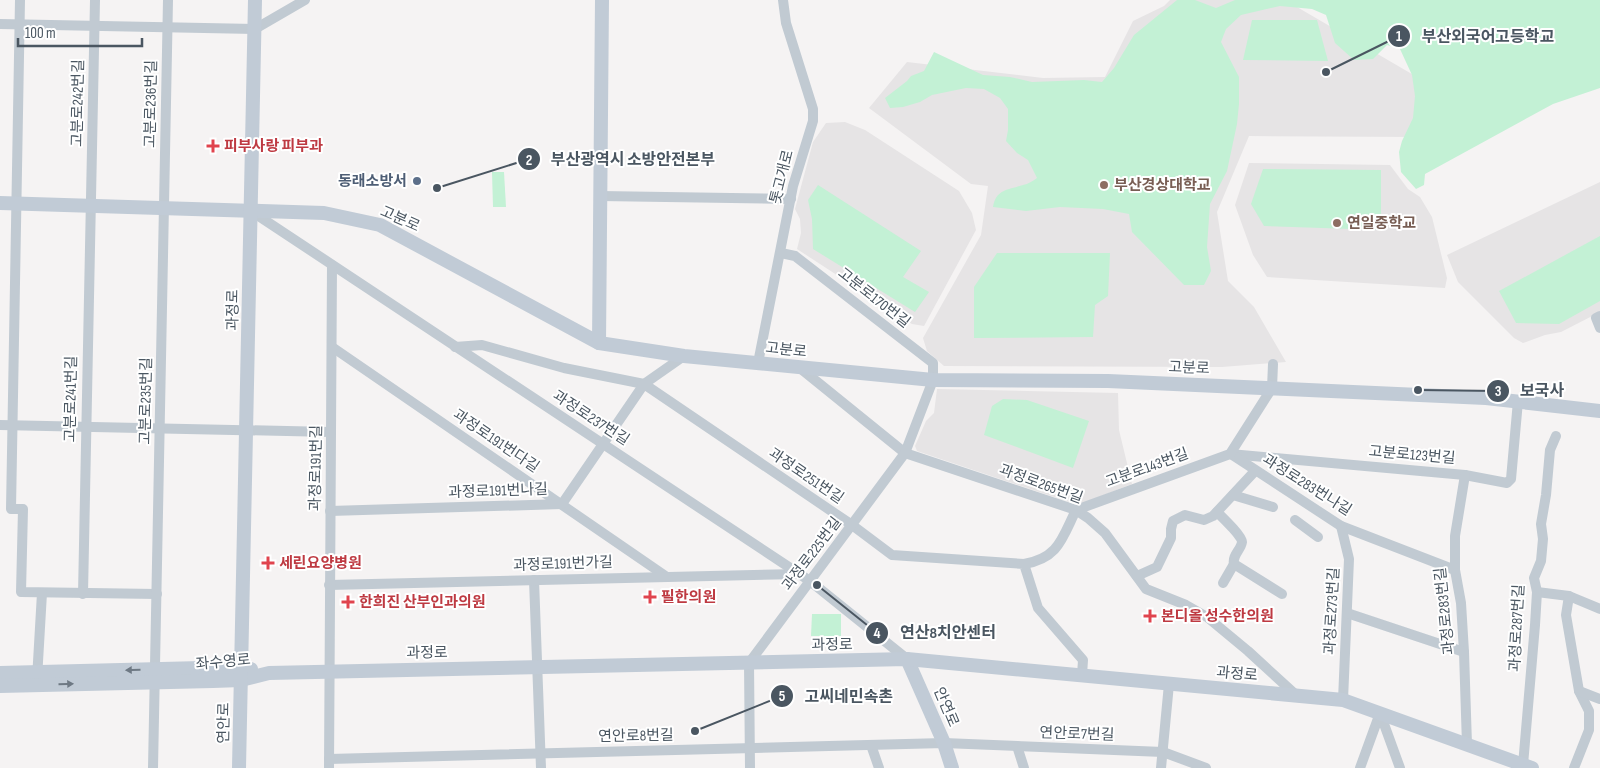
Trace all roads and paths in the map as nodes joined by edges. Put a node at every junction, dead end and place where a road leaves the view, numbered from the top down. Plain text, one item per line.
1 (20, 0) edge
2 (95, 0) edge
3 (168, 0) edge
4 (255, 0) edge
5 (305, 0) edge
6 (602, 0) edge
7 (783, 0) edge
8 (0, 24) edge
9 (19, 24) junction
10 (94, 26) junction
11 (168, 27) junction
12 (255, 29) junction
13 (600, 196) junction
14 (791, 199) junction
15 (0, 203) edge
16 (16, 203) junction
17 (91, 206) junction
18 (164, 208) junction
19 (251, 211) junction
20 (781, 253) junction
21 (332, 265) junction
22 (1600, 316) edge
23 (1600, 328) edge
24 (599, 344) junction
25 (332, 347) junction
26 (455, 347) junction
27 (684, 356) junction
28 (758, 364) junction
29 (1273, 364) dead end
30 (800, 368) junction
31 (933, 380) junction
32 (644, 384) junction
33 (1272, 388) junction
34 (1518, 401) junction
35 (1600, 411) edge
36 (0, 425) edge
37 (12, 426) junction
38 (86, 427) junction
39 (160, 428) junction
40 (246, 430) junction
41 (331, 432) junction
42 (1556, 436) dead end
43 (603, 444) junction
44 (905, 452) junction
45 (1230, 454) junction
46 (1255, 471) junction
47 (1465, 475) junction
48 (1233, 495) junction
49 (562, 504) junction
50 (1273, 507) dead end
51 (1076, 510) junction
52 (330, 512) junction
53 (1217, 512) junction
54 (1295, 520) dead end
55 (852, 525) junction
56 (1340, 526) junction
57 (1318, 537) dead end
58 (1024, 564) junction
59 (1234, 564) junction
60 (1454, 570) junction
61 (798, 574) junction
62 (1137, 576) junction
63 (667, 577) junction
64 (534, 580) junction
65 (810, 582) junction
66 (1223, 583) dead end
67 (329, 585) junction
68 (1537, 592) junction
69 (42, 593) junction
70 (83, 594) junction
71 (158, 594) junction
72 (1282, 594) dead end
73 (1570, 596) junction
74 (1600, 609) edge
75 (1347, 613) junction
76 (1464, 652) junction
77 (907, 659) junction
78 (750, 663) junction
79 (537, 667) junction
80 (328, 672) junction
81 (0, 673) edge
82 (241, 673) junction
83 (269, 673) joint
84 (1082, 675) junction
85 (155, 676) junction
86 (37, 678) junction
87 (1170, 684) junction
88 (0, 686) edge
89 (1579, 691) junction
90 (1296, 695) junction
91 (1600, 699) edge
92 (1343, 700) junction
93 (1380, 713) junction
94 (944, 743) junction
95 (871, 745) junction
96 (1467, 745) junction
97 (1017, 746) junction
98 (750, 748) junction
99 (1163, 752) junction
100 (540, 753) junction
101 (329, 763) edge
102 (1527, 766) edge
103 (153, 768) edge
104 (239, 768) edge
105 (540, 768) edge
106 (750, 768) edge
107 (879, 768) edge
108 (952, 768) edge
109 (1024, 768) edge
110 (1161, 768) edge
111 (1206, 768) edge
112 (1360, 768) edge
113 (1400, 768) edge
114 (1574, 768) edge

1 - 9 street
2 - 10 street, 고분로242번길
3 - 11 street, 고분로236번길
4 - 12 main road, 과정로
5 - 12 street
6 - 13 main road
7 - 14 street, 톳고개로
8 - 9 street
9 - 10 street
9 - 16 street
10 - 11 street
10 - 17 street, 고분로242번길
11 - 12 street
11 - 18 street, 고분로236번길
12 - 19 main road, 과정로
13 - 14 street
13 - 24 main road
14 - 20 street, 톳고개로
15 - 16 main road, 고분로
16 - 17 main road, 고분로
16 - 37 street
17 - 18 main road, 고분로
17 - 38 street, 고분로241번길
18 - 19 main road, 고분로
18 - 39 street, 고분로235번길
19 - 21 street, 과정로237번길
19 - 24 main road, 고분로
19 - 40 main road, 과정로
20 - 28 street, 톳고개로
20 - 31 street, 고분로170번길
21 - 25 street, 과정로191번길
21 - 26 street, 과정로237번길
22 - 23 street
24 - 27 main road, 고분로
25 - 41 street, 과정로191번길
25 - 49 street, 과정로191번다길
26 - 32 street, 과정로251번길
26 - 43 street, 과정로237번길
27 - 28 main road, 고분로
27 - 32 street, 과정로191번나길
28 - 30 main road, 고분로
29 - 33 street
30 - 31 main road, 고분로
30 - 44 street, 과정로265번길
31 - 33 main road, 고분로
31 - 44 street, 과정로225번길
32 - 43 street, 과정로191번나길
32 - 55 street, 과정로251번길
33 - 34 main road, 고분로
33 - 45 street
34 - 35 main road, 고분로
34 - 47 street, 고분로123번길
36 - 37 street
37 - 38 street
37 - 69 street
38 - 39 street
38 - 70 street, 고분로241번길
39 - 40 street
39 - 71 street, 고분로235번길
40 - 41 street
40 - 82 main road, 과정로
41 - 52 street, 과정로191번길
42 - 68 street, 과정로287번길
43 - 49 street, 과정로191번나길
43 - 61 street, 과정로237번길
44 - 51 street, 과정로265번길
44 - 55 street, 과정로225번길
45 - 46 street, 과정로283번나길
45 - 47 street, 고분로123번길
45 - 51 street, 고분로143번길
46 - 48 street
46 - 56 street, 과정로283번나길
47 - 60 street, 과정로283번길
48 - 50 street
48 - 53 street
49 - 52 street, 과정로191번나길
49 - 63 street, 과정로191번다길
51 - 58 street
51 - 62 street, 과정로265번길
52 - 67 street, 과정로191번길
53 - 59 street
53 - 62 street
54 - 57 street
55 - 58 street, 과정로251번길
55 - 65 street, 과정로225번길
56 - 60 street, 과정로283번나길
56 - 75 street, 과정로273번길
58 - 84 street
59 - 66 street
59 - 72 street
60 - 76 street, 과정로283번길
61 - 63 street, 과정로191번가길
61 - 65 street, 과정로237번길
62 - 90 street, 과정로265번길
63 - 64 street, 과정로191번가길
64 - 67 street, 과정로191번가길
64 - 79 street
65 - 77 street, 과정로237번길
65 - 78 street, 과정로225번길
67 - 80 street, 과정로191번길
68 - 73 street
68 - 102 street, 과정로287번길
69 - 70 street
69 - 86 street
70 - 71 street
71 - 85 street, 고분로235번길
73 - 74 street
73 - 89 street
75 - 76 street
75 - 92 street, 과정로273번길
76 - 96 street, 과정로283번길
77 - 78 main road, 과정로
77 - 84 main road, 과정로
77 - 94 main road, 안연로
78 - 79 main road, 과정로
78 - 98 street
79 - 80 main road, 과정로
79 - 100 street
80 - 83 main road, 과정로
80 - 101 street, 과정로191번길
81 - 86 main road, 좌수영로
82 - 83 main road, 좌수영로
82 - 85 main road, 좌수영로
82 - 104 main road, 연안로
84 - 87 main road, 과정로
85 - 86 main road, 좌수영로
85 - 103 street, 고분로235번길
86 - 88 main road, 좌수영로
87 - 90 main road, 과정로
87 - 99 street
89 - 91 street
89 - 114 street
90 - 92 main road, 과정로
92 - 93 main road, 과정로
93 - 96 main road, 과정로
93 - 112 street
93 - 113 street
94 - 95 street, 연안로8번길
94 - 97 street, 연안로7번길
94 - 108 main road, 안연로
95 - 98 street, 연안로8번길
95 - 107 street
96 - 102 main road, 과정로
97 - 99 street, 연안로7번길
97 - 109 street
98 - 100 street, 연안로8번길
98 - 106 street
99 - 110 street
99 - 111 street, 연안로7번길
100 - 101 street, 연안로8번길
100 - 105 street

